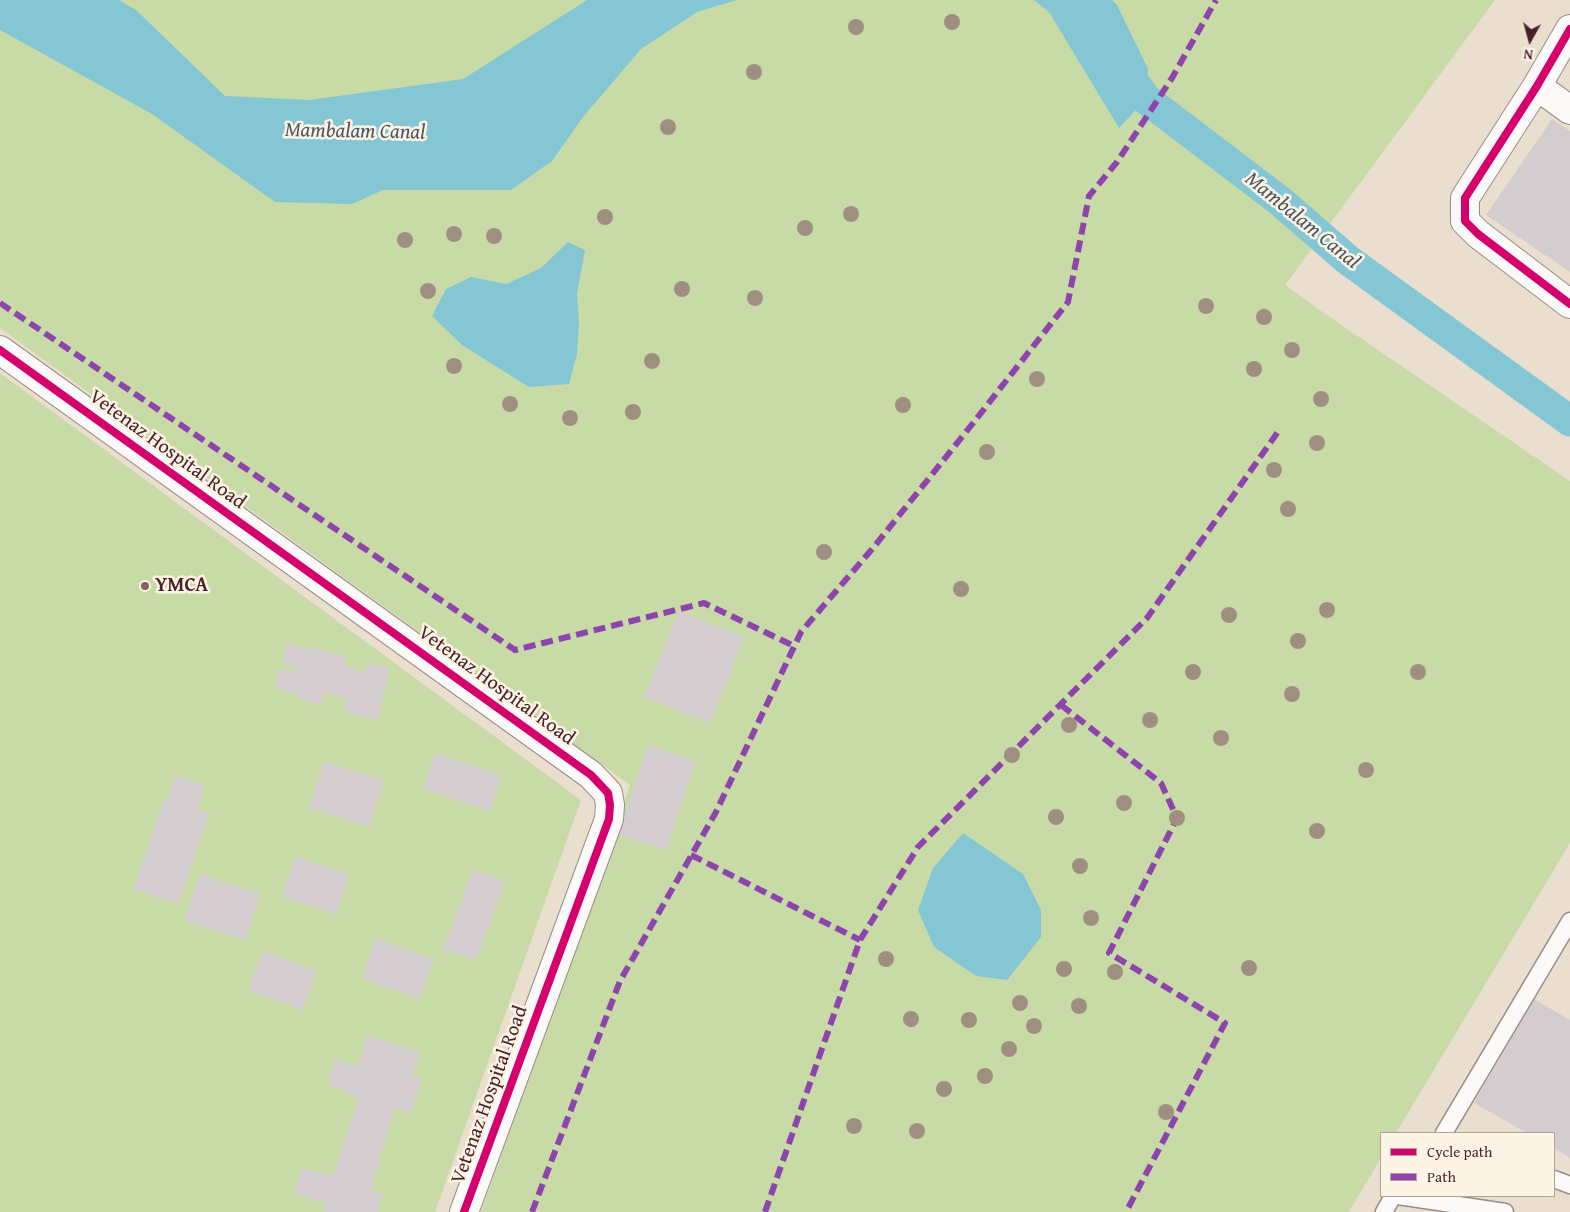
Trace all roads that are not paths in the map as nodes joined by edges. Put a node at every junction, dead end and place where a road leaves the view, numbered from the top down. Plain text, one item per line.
1 (1570, 29) edge
2 (1537, 86) junction
3 (1570, 110) edge
4 (1570, 304) edge
5 (0, 350) edge
6 (1570, 921) edge
7 (1445, 1132) edge
8 (1555, 1179) edge
9 (1570, 1185) edge
10 (1392, 1197) edge
11 (1405, 1197) edge
12 (464, 1212) edge
13 (1384, 1212) edge
14 (1506, 1212) edge

1 - 2 street
2 - 3 street
2 - 4 street
5 - 12 street, Vetenaz Hospital Road
6 - 7 lane
8 - 9 lane
10 - 13 lane
11 - 14 lane

